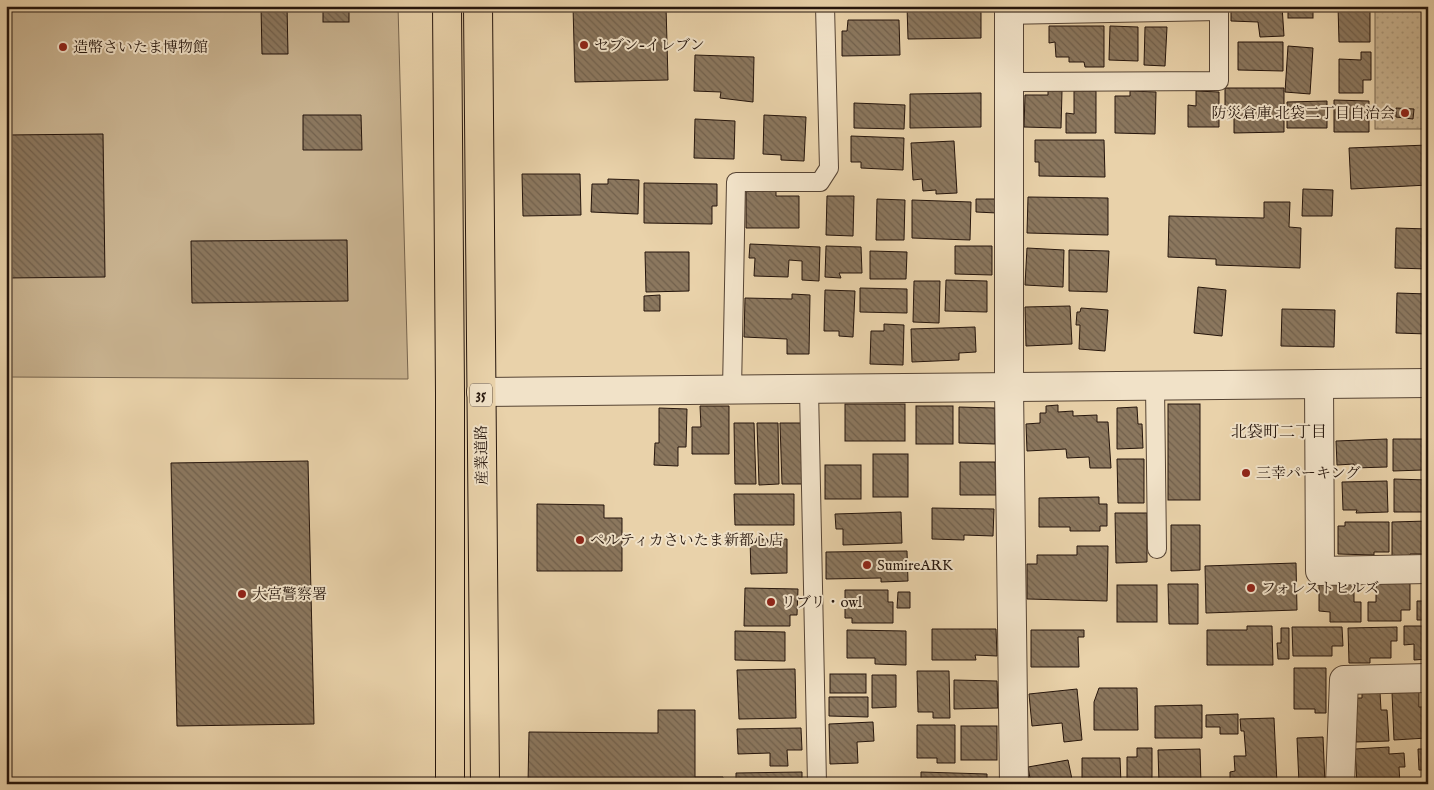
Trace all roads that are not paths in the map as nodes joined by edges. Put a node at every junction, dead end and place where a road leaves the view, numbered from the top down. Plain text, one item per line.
1 (447, 6) edge
2 (478, 6) edge
3 (825, 6) edge
4 (1219, 9) edge
5 (1009, 11) edge
6 (1009, 82) junction
7 (1428, 383) edge
8 (1319, 384) junction
9 (1155, 386) junction
10 (1009, 388) junction
11 (809, 389) junction
12 (732, 390) junction
13 (481, 392) junction
14 (1157, 549) dead end
15 (1428, 569) edge
16 (1428, 678) edge
17 (450, 784) edge
18 (485, 784) edge
19 (817, 784) edge
20 (1014, 784) edge
21 (1340, 784) edge

1 - 17 main road, 35
2 - 13 main road, 産業道路 / 35
3 - 12 lane
4 - 5 lane
4 - 6 lane
5 - 6 street
6 - 10 street
7 - 8 street
8 - 9 street
8 - 15 street
9 - 10 street
9 - 14 lane
10 - 11 street
10 - 20 street
11 - 12 street
11 - 19 lane
12 - 13 street
13 - 18 main road, 産業道路 / 35
16 - 21 street

